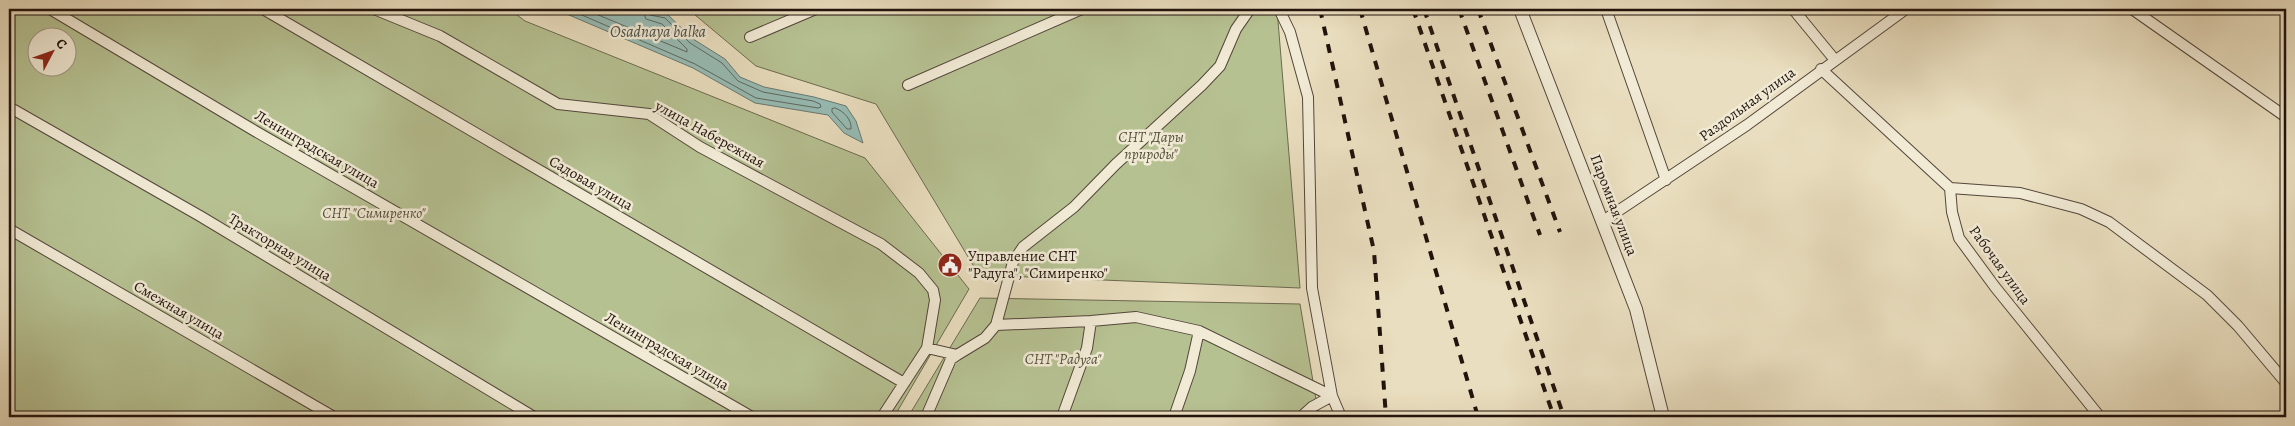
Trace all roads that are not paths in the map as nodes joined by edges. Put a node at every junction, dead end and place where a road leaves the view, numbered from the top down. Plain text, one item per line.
1 (50, 9) edge
2 (263, 9) edge
3 (374, 9) edge
4 (816, 9) edge
5 (1082, 9) edge
6 (1250, 9) edge
7 (1279, 9) edge
8 (1520, 9) edge
9 (1606, 9) edge
10 (1793, 9) edge
11 (1906, 9) edge
12 (2132, 9) edge
13 (750, 38) dead end
14 (1835, 60) junction
15 (1821, 69) junction
16 (908, 85) dead end
17 (9, 107) edge
18 (2286, 117) edge
19 (1666, 180) junction
20 (1950, 188) junction
21 (1604, 221) junction
22 (9, 230) edge
23 (1091, 321) junction
24 (996, 325) junction
25 (1199, 331) junction
26 (927, 348) junction
27 (957, 354) junction
28 (904, 383) junction
29 (2286, 383) edge
30 (1332, 396) junction
31 (334, 417) edge
32 (534, 417) edge
33 (752, 417) edge
34 (882, 417) edge
35 (926, 417) edge
36 (1062, 417) edge
37 (1174, 417) edge
38 (1301, 417) edge
39 (1341, 417) edge
40 (1663, 417) edge
41 (2100, 417) edge

1 - 33 street, Ленинградская улица
2 - 28 street, Садовая улица
3 - 26 street, улица Набережная
4 - 13 street
5 - 16 street
6 - 24 street
7 - 30 street
8 - 21 street, Паромная улица
9 - 19 street
10 - 14 street
11 - 14 street, Раздольная улица
12 - 18 street
14 - 15 street, Раздольная улица
15 - 19 street, Раздольная улица
15 - 20 street
17 - 32 street, Тракторная улица
19 - 21 street, Раздольная улица
20 - 29 street
20 - 41 street, Рабочая улица
21 - 40 street, Паромная улица
22 - 31 street, Смежная улица
23 - 24 street
23 - 25 street
23 - 36 street
24 - 27 street
25 - 30 street
25 - 37 street
26 - 27 street
26 - 28 street
27 - 35 street
28 - 34 street
30 - 38 street
30 - 39 street

